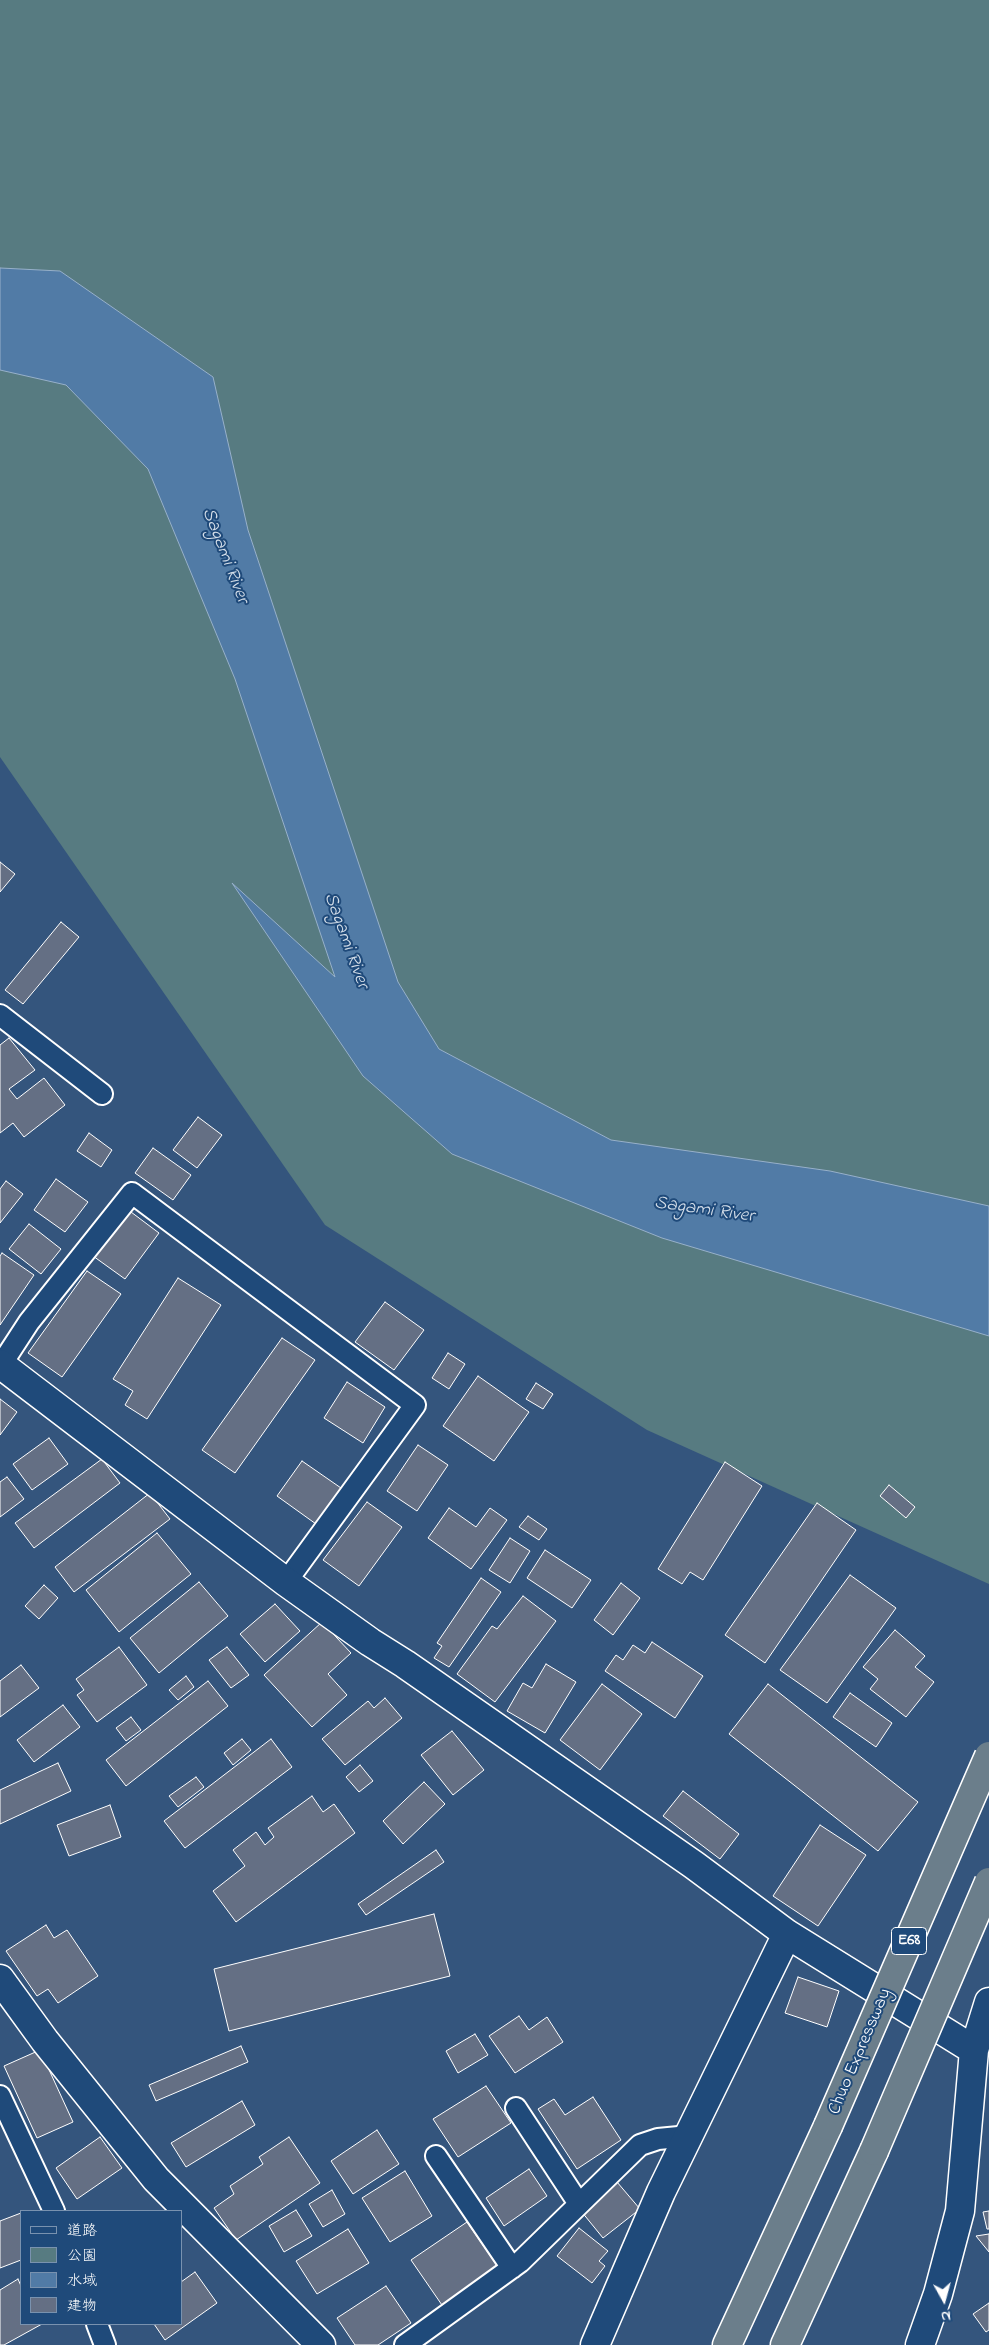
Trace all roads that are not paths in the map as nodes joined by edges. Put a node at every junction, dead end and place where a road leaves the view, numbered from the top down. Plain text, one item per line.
1 (0, 1015) edge
2 (102, 1094) dead end
3 (1, 1364) edge
4 (286, 1582) junction
5 (989, 1756) edge
6 (989, 1882) edge
7 (788, 1934) junction
8 (0, 1979) edge
9 (989, 2002) edge
10 (974, 2050) junction
11 (0, 2096) edge
12 (516, 2108) dead end
13 (689, 2136) junction
14 (436, 2156) dead end
15 (579, 2204) junction
16 (54, 2210) edge
17 (512, 2268) junction
18 (97, 2325) edge
19 (105, 2345) edge
20 (321, 2345) edge
21 (404, 2345) edge
22 (595, 2345) edge
23 (726, 2345) edge
24 (785, 2345) edge
25 (920, 2345) edge

1 - 2 lane
3 - 4 street
3 - 4 lane
4 - 7 street
5 - 23 highway, Chuo Expressway / E68, bridge
6 - 24 highway, bridge
7 - 10 street
7 - 13 street
8 - 20 street
9 - 10 street
10 - 25 street
11 - 16 lane
12 - 15 lane
13 - 15 lane
13 - 22 street
14 - 17 lane
15 - 17 lane
17 - 21 lane
18 - 19 lane

